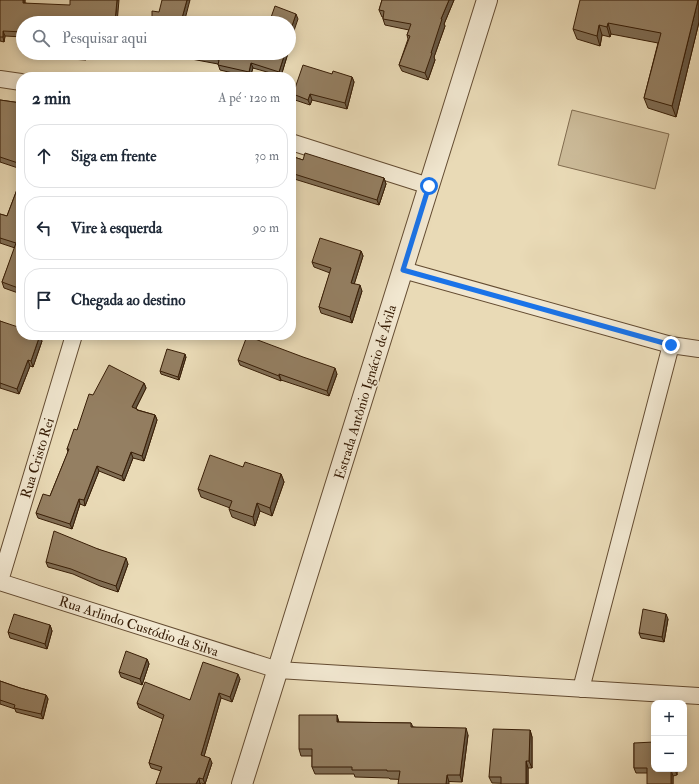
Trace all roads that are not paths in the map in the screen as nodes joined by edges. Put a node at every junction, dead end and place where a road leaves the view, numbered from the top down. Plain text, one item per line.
1 (487, 0) edge
2 (0, 79) edge
3 (16, 81) edge
4 (296, 144) edge
5 (429, 186) junction
6 (403, 270) junction
7 (72, 340) edge
8 (671, 345) junction
9 (699, 349) edge
10 (0, 581) edge
11 (278, 670) junction
12 (582, 689) junction
13 (699, 696) edge
14 (242, 784) edge

1 - 5 street, Estrada Antônio Ignácio de Ávila
2 - 3 street
4 - 5 street
5 - 6 street, Estrada Antônio Ignácio de Ávila
6 - 8 street
6 - 11 street, Estrada Antônio Ignácio de Ávila
7 - 10 street, Rua Cristo Rei
8 - 9 street
8 - 12 street
10 - 11 street, Rua Arlindo Custódio da Silva
11 - 12 street, Rua Arlindo Custódio da Silva
11 - 14 street, Estrada Antônio Ignácio de Ávila
12 - 13 street, Rua Arlindo Custódio da Silva

